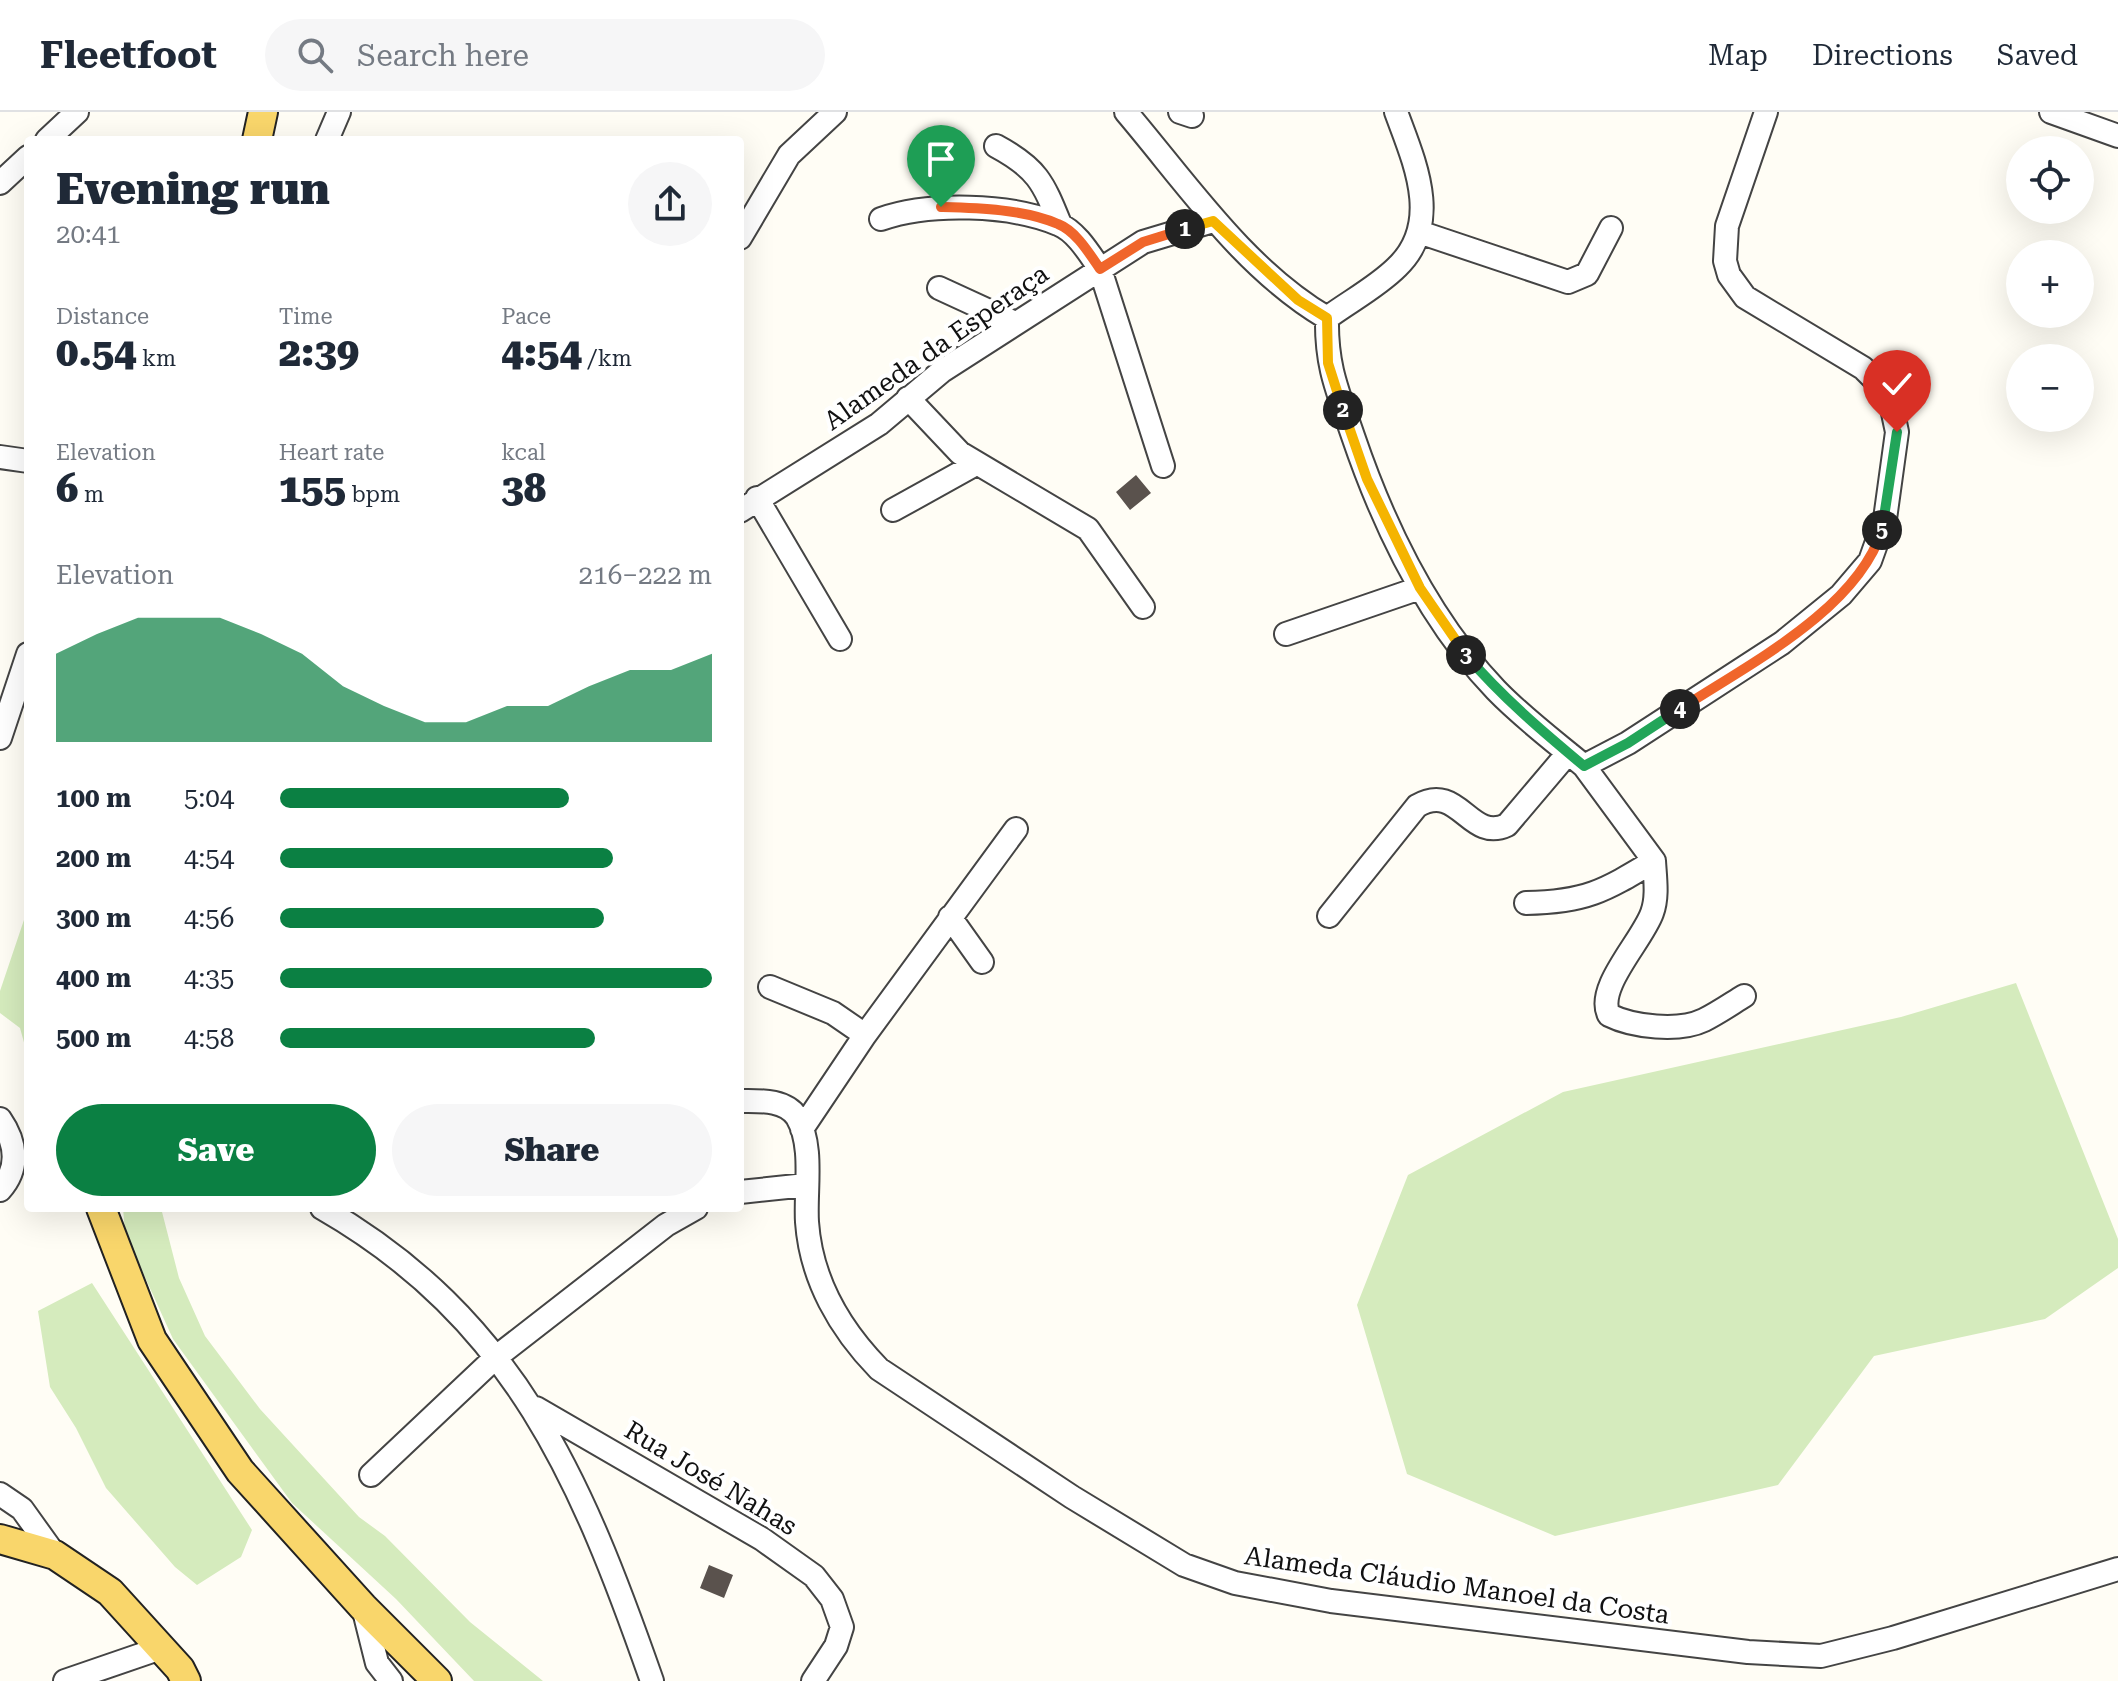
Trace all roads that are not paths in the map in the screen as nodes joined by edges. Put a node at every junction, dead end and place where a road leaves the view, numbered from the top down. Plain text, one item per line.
1 (77, 112) edge
2 (263, 112) edge
3 (339, 112) edge
4 (835, 112) edge
5 (1126, 112) edge
6 (1396, 112) edge
7 (1766, 112) edge
8 (2051, 112) edge
9 (51, 136) edge
10 (258, 136) edge
11 (329, 136) edge
12 (2118, 136) edge
13 (996, 146) dead end
14 (24, 161) edge
15 (0, 183) edge
16 (881, 219) dead end
17 (1213, 221) junction
18 (1060, 224) junction
19 (1611, 228) dead end
20 (744, 231) edge
21 (1419, 232) junction
22 (1100, 269) junction
23 (939, 288) dead end
24 (1327, 318) junction
25 (1015, 323) junction
26 (908, 398) junction
27 (0, 457) edge
28 (24, 460) edge
29 (976, 464) junction
30 (1163, 466) dead end
31 (749, 504) edge
32 (893, 510) dead end
33 (1420, 588) junction
34 (1143, 607) dead end
35 (1286, 634) dead end
36 (840, 639) dead end
37 (24, 666) edge
38 (0, 738) edge
39 (1576, 760) junction
40 (1016, 829) dead end
41 (1654, 861) junction
42 (1526, 903) dead end
43 (1329, 916) dead end
44 (950, 917) junction
45 (982, 962) dead end
46 (770, 987) dead end
47 (1744, 996) dead end
48 (865, 1035) junction
49 (744, 1101) edge
50 (0, 1119) edge
51 (796, 1119) junction
52 (6, 1181) edge
53 (806, 1185) junction
54 (744, 1192) edge
55 (103, 1212) edge
56 (329, 1212) edge
57 (689, 1212) edge
58 (495, 1358) junction
59 (531, 1405) junction
60 (371, 1475) dead end
61 (0, 1494) edge
62 (0, 1539) edge
63 (55, 1555) junction
64 (2118, 1569) edge
65 (363, 1607) junction
66 (161, 1648) junction
67 (65, 1681) edge
68 (186, 1681) edge
69 (391, 1681) edge
70 (437, 1681) edge
71 (652, 1681) edge
72 (813, 1681) edge

1 - 9 street
2 - 10 main road
3 - 11 street
4 - 20 street
5 - 17 street
6 - 21 street
7 - 39 street
8 - 12 street
13 - 18 street
14 - 15 street
16 - 18 street
17 - 22 street, Alameda da Esperaça
17 - 24 street
18 - 22 street
19 - 21 street
21 - 24 street
22 - 25 street, Alameda da Esperaça
22 - 30 street
23 - 25 street
24 - 33 street
25 - 26 street, Alameda da Esperaça
26 - 29 street
26 - 31 street, Alameda da Esperaça
27 - 28 street
29 - 32 street
29 - 34 street
31 - 36 street
33 - 35 street
33 - 39 street
37 - 38 street
39 - 41 street
39 - 43 street
40 - 44 street
41 - 42 street
41 - 47 street
44 - 45 street
44 - 48 street
46 - 48 street
48 - 51 street
49 - 51 street
50 - 52 street
51 - 53 street, Alameda Cláudio Manoel da Costa
53 - 54 street
53 - 64 street, Alameda Cláudio Manoel da Costa
55 - 65 main road
56 - 58 street
57 - 58 street
58 - 59 street
58 - 60 street
59 - 71 street
59 - 72 street, Rua José Nahas
61 - 63 street
62 - 63 main road
63 - 66 main road
65 - 69 street
65 - 70 main road
66 - 67 street
66 - 68 main road

